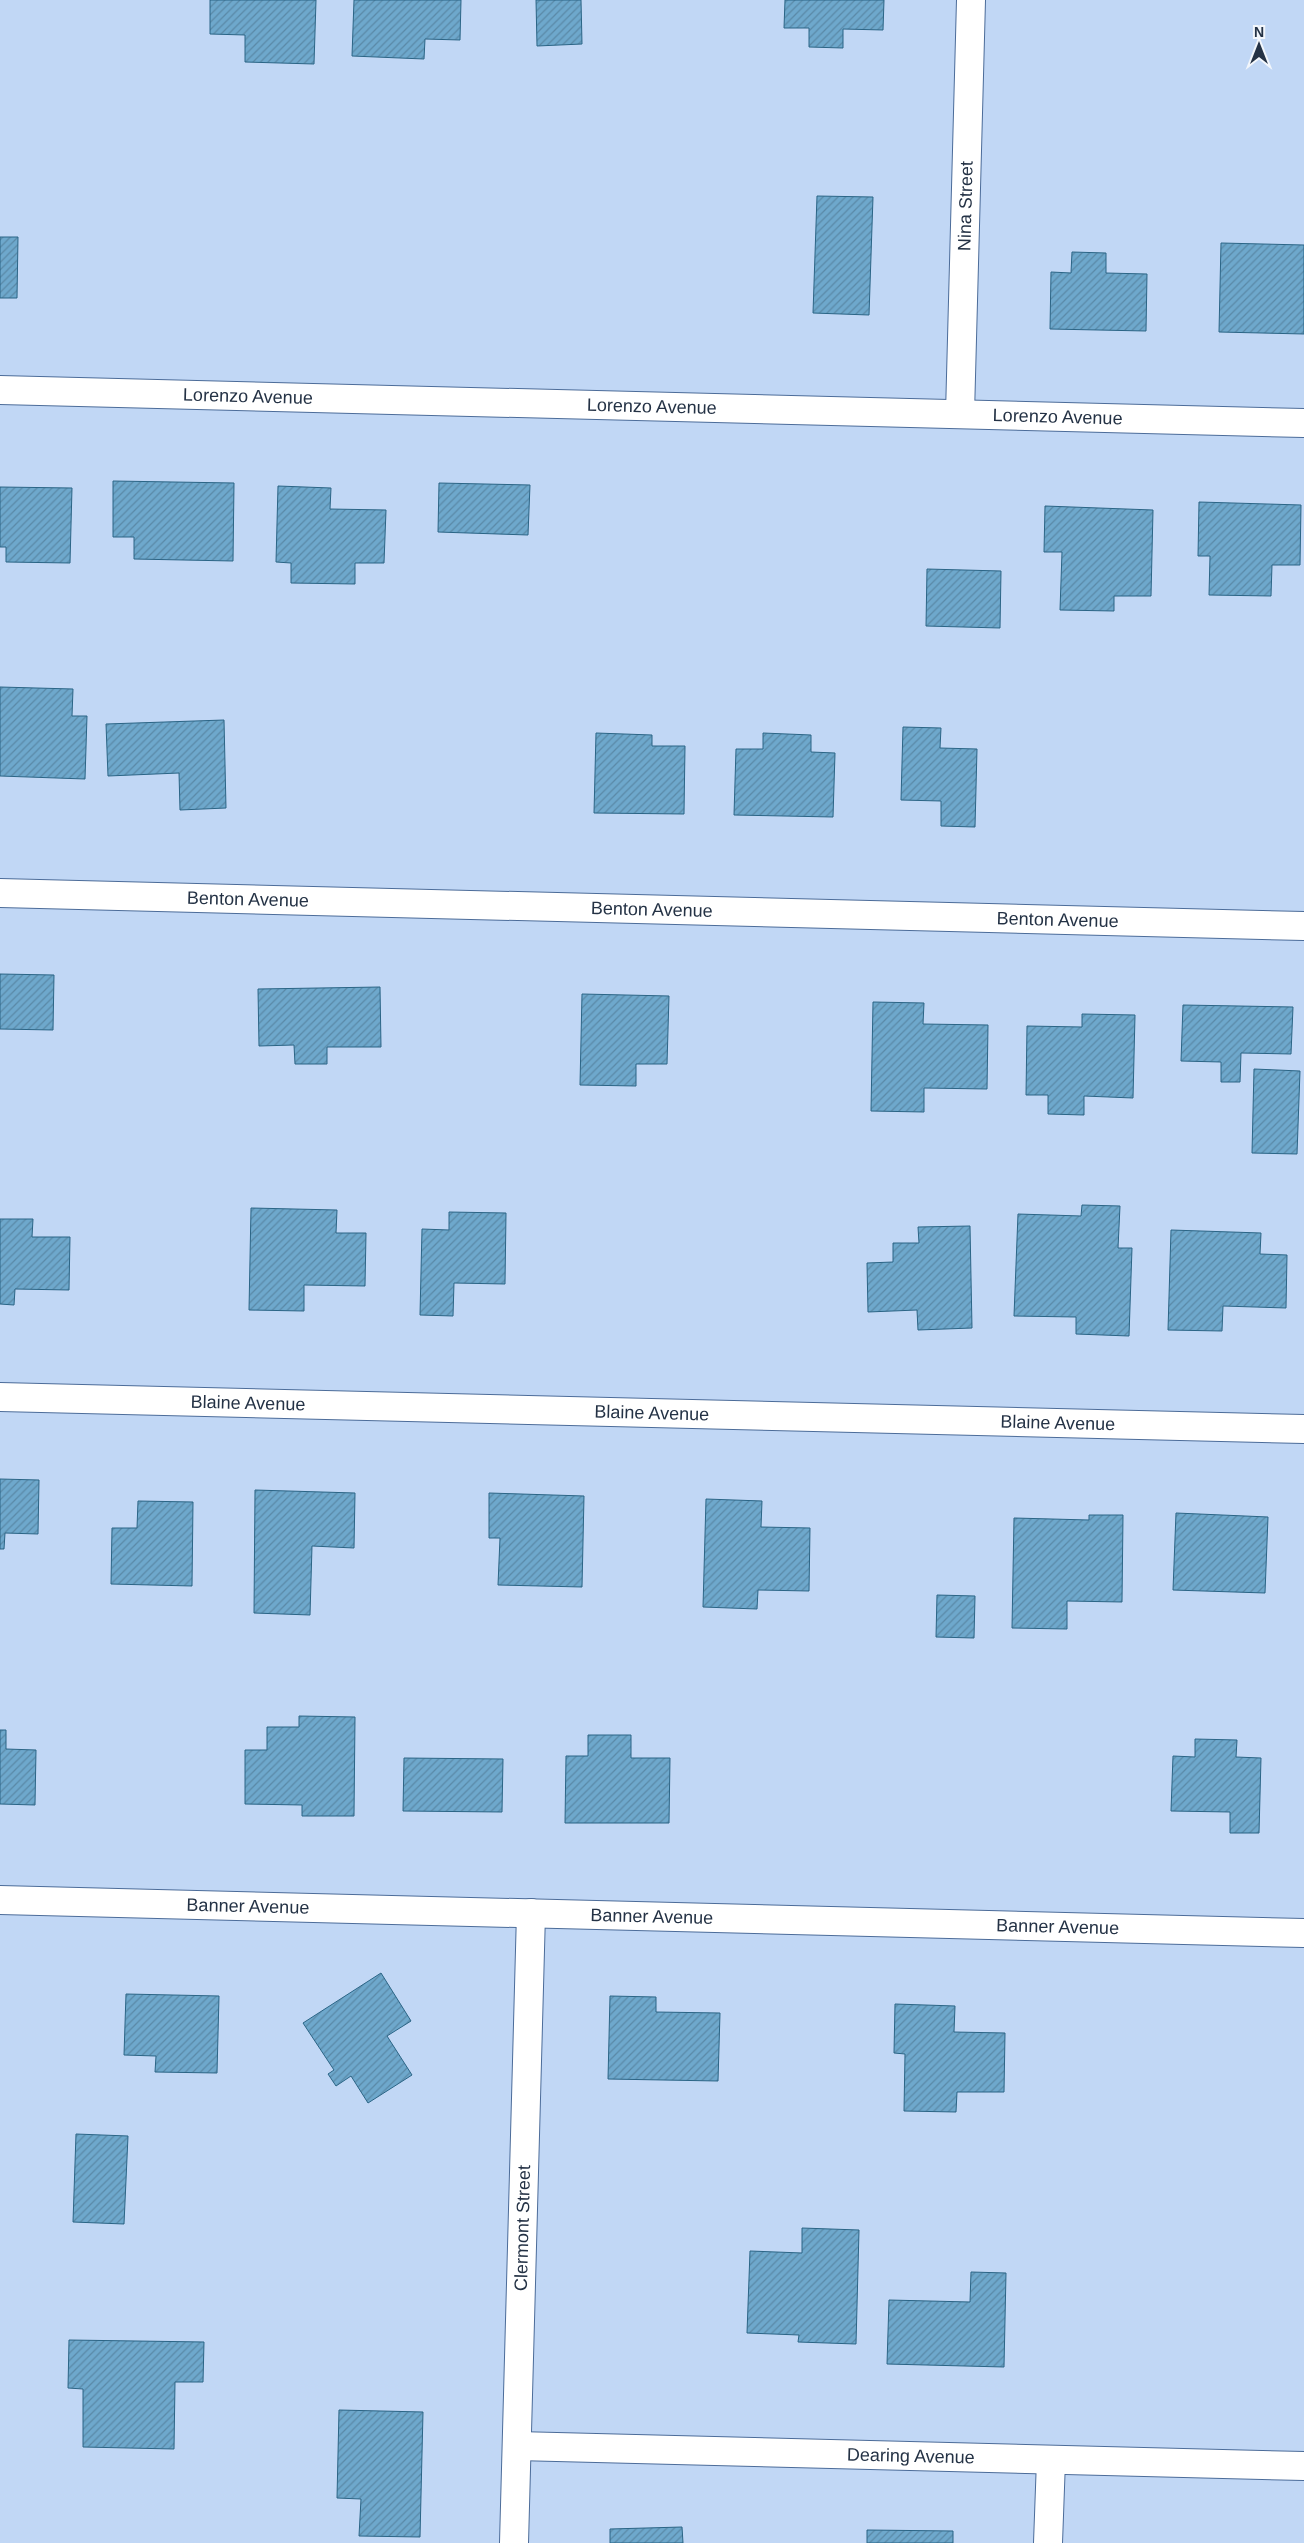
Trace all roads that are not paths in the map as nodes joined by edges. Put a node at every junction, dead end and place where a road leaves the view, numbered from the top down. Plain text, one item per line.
1 (970, 0) edge
2 (0, 390) edge
3 (960, 414) junction
4 (1304, 423) edge
5 (0, 893) edge
6 (1304, 926) edge
7 (0, 1396) edge
8 (1304, 1430) edge
9 (0, 1900) edge
10 (531, 1913) junction
11 (1304, 1933) edge
12 (517, 2446) junction
13 (1051, 2460) junction
14 (1304, 2466) edge
15 (514, 2543) edge
16 (1048, 2543) edge

1 - 3 street, Nina Street
2 - 3 street, Lorenzo Avenue
3 - 4 street, Lorenzo Avenue
5 - 6 street, Benton Avenue
7 - 8 street, Blaine Avenue
9 - 10 street, Banner Avenue
10 - 11 street, Banner Avenue
10 - 12 street, Clermont Street
12 - 13 street, Dearing Avenue
12 - 15 street, Clermont Street
13 - 14 street, Dearing Avenue
13 - 16 street

